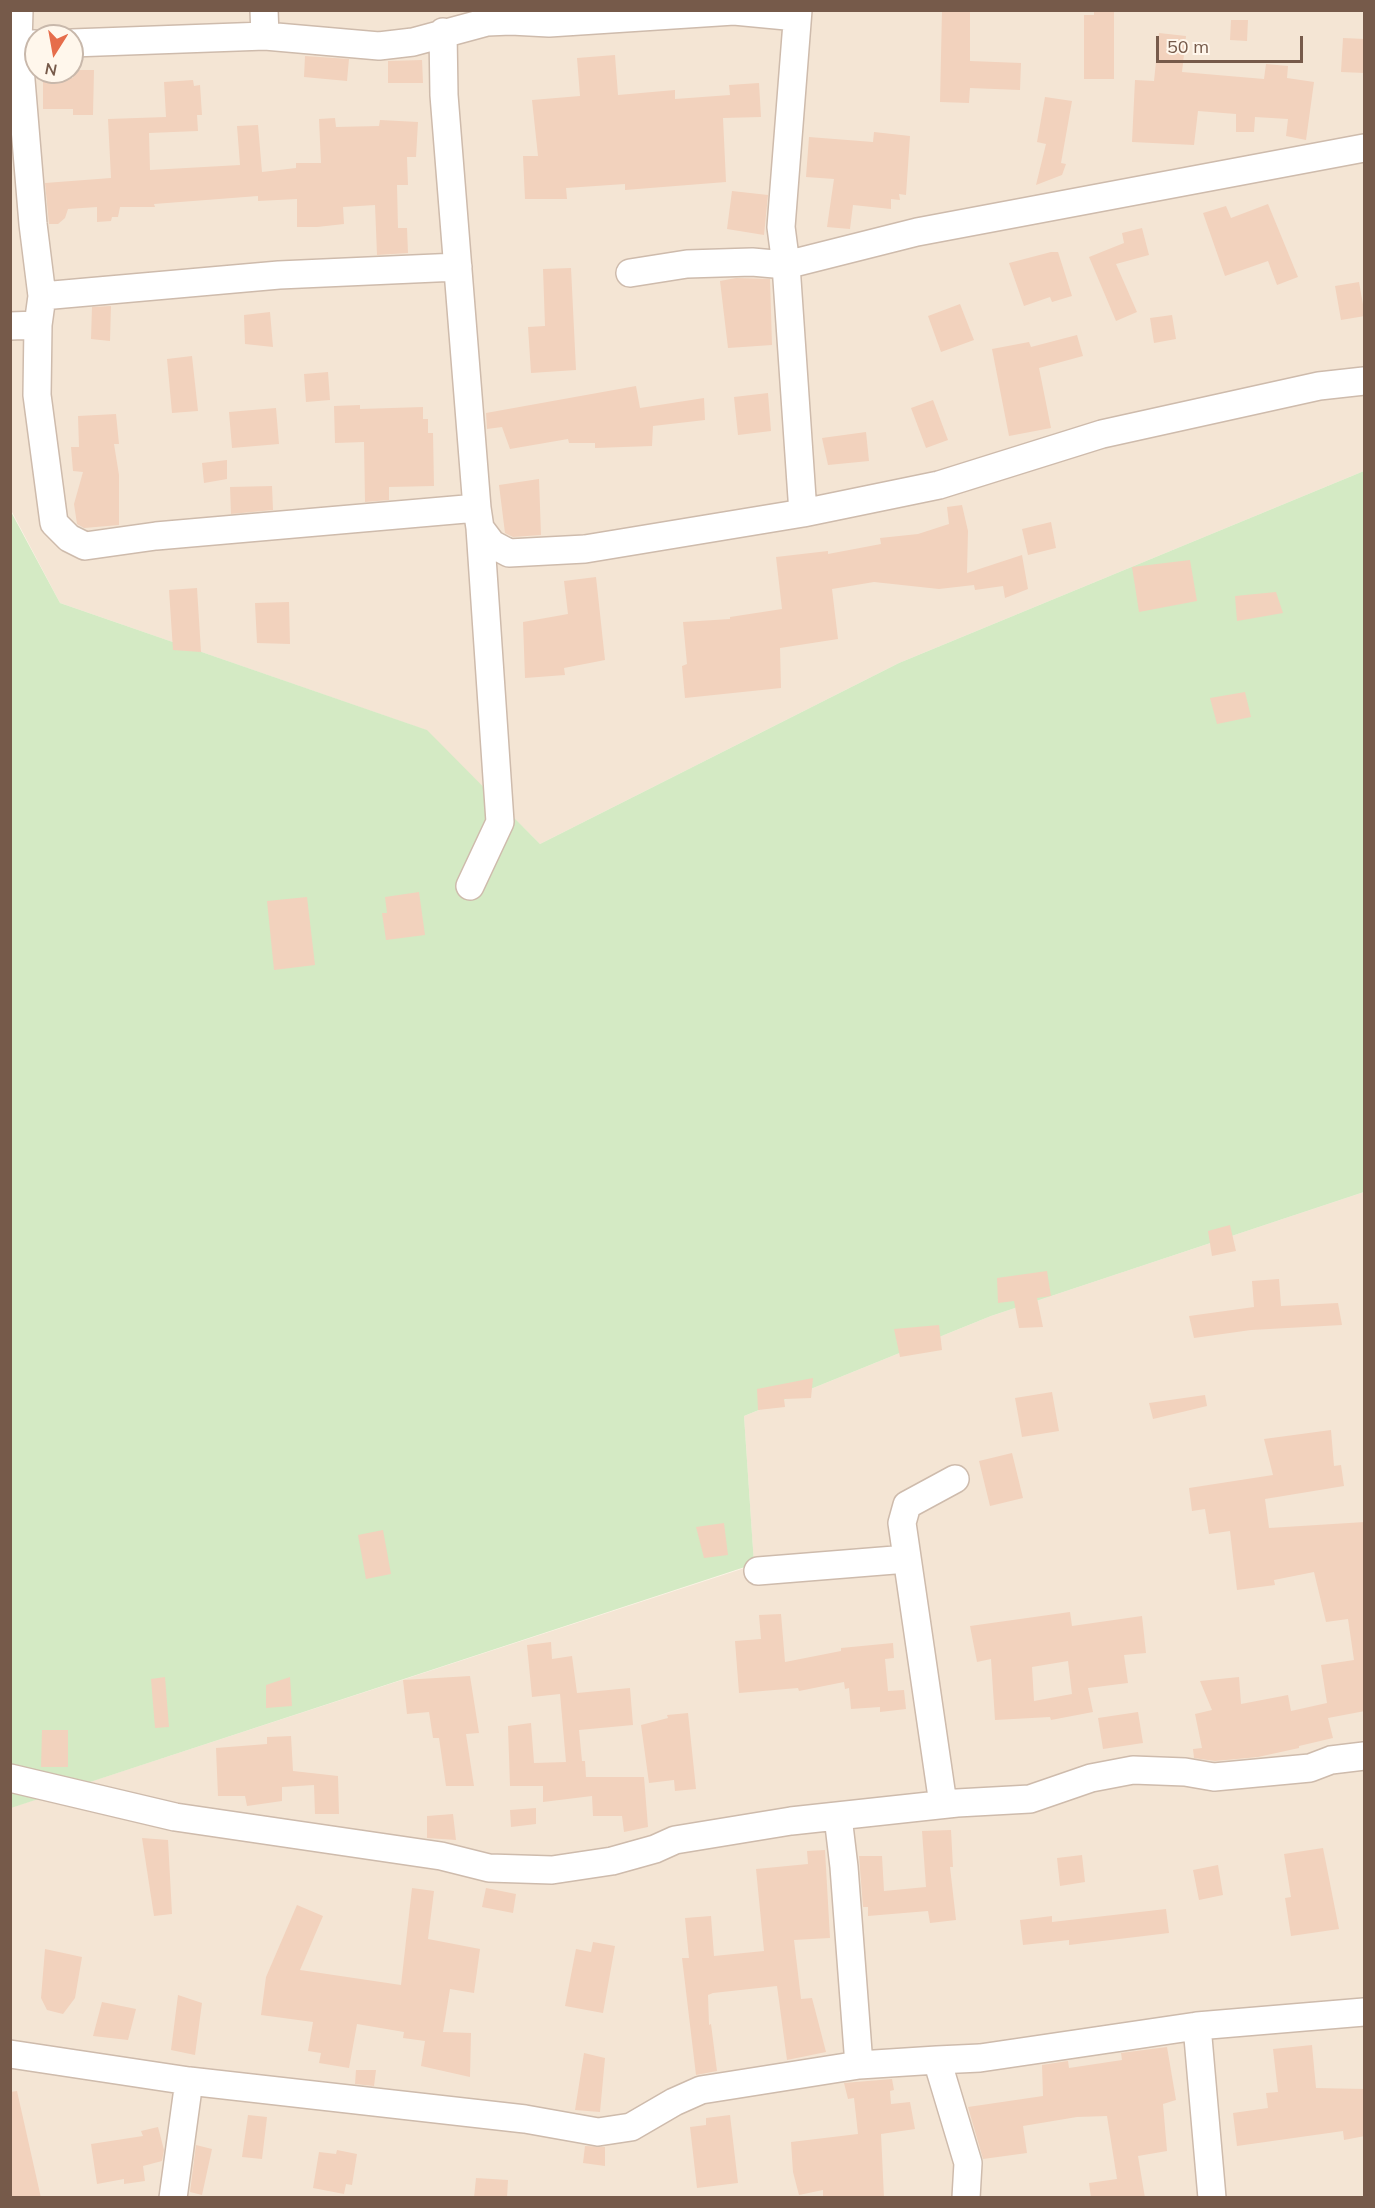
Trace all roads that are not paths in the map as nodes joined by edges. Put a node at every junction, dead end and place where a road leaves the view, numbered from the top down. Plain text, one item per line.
1 (19, 10) edge
2 (797, 14) edge
3 (511, 16) edge
4 (265, 23) edge
5 (24, 31) edge
6 (443, 32) junction
7 (84, 42) edge
8 (28, 84) edge
9 (1365, 148) edge
10 (786, 265) junction
11 (458, 267) junction
12 (630, 273) dead end
13 (42, 296) junction
14 (38, 325) junction
15 (10, 326) edge
16 (1365, 381) edge
17 (803, 513) junction
18 (479, 518) junction
19 (470, 886) dead end
20 (955, 1479) dead end
21 (907, 1559) junction
22 (758, 1571) dead end
23 (1365, 1756) edge
24 (10, 1778) edge
25 (943, 1804) junction
26 (838, 1817) junction
27 (1365, 2012) edge
28 (1197, 2026) junction
29 (10, 2054) edge
30 (937, 2060) junction
31 (858, 2065) junction
32 (189, 2081) junction
33 (173, 2198) edge
34 (966, 2198) edge
35 (1212, 2198) edge

1 - 5 street
2 - 3 street
2 - 10 street
3 - 6 street
4 - 6 street
4 - 7 street
6 - 11 street
8 - 13 street
9 - 10 street
10 - 12 street
10 - 17 street
11 - 13 street
11 - 18 street
13 - 14 street
14 - 15 street
14 - 18 street
16 - 17 street
17 - 18 street
18 - 19 street
20 - 21 street
21 - 22 street
21 - 25 street
23 - 25 street
24 - 26 street
25 - 26 street
26 - 31 street
27 - 28 street
28 - 30 street
28 - 35 street
29 - 32 street
30 - 31 street
30 - 34 street
31 - 32 street
32 - 33 street

